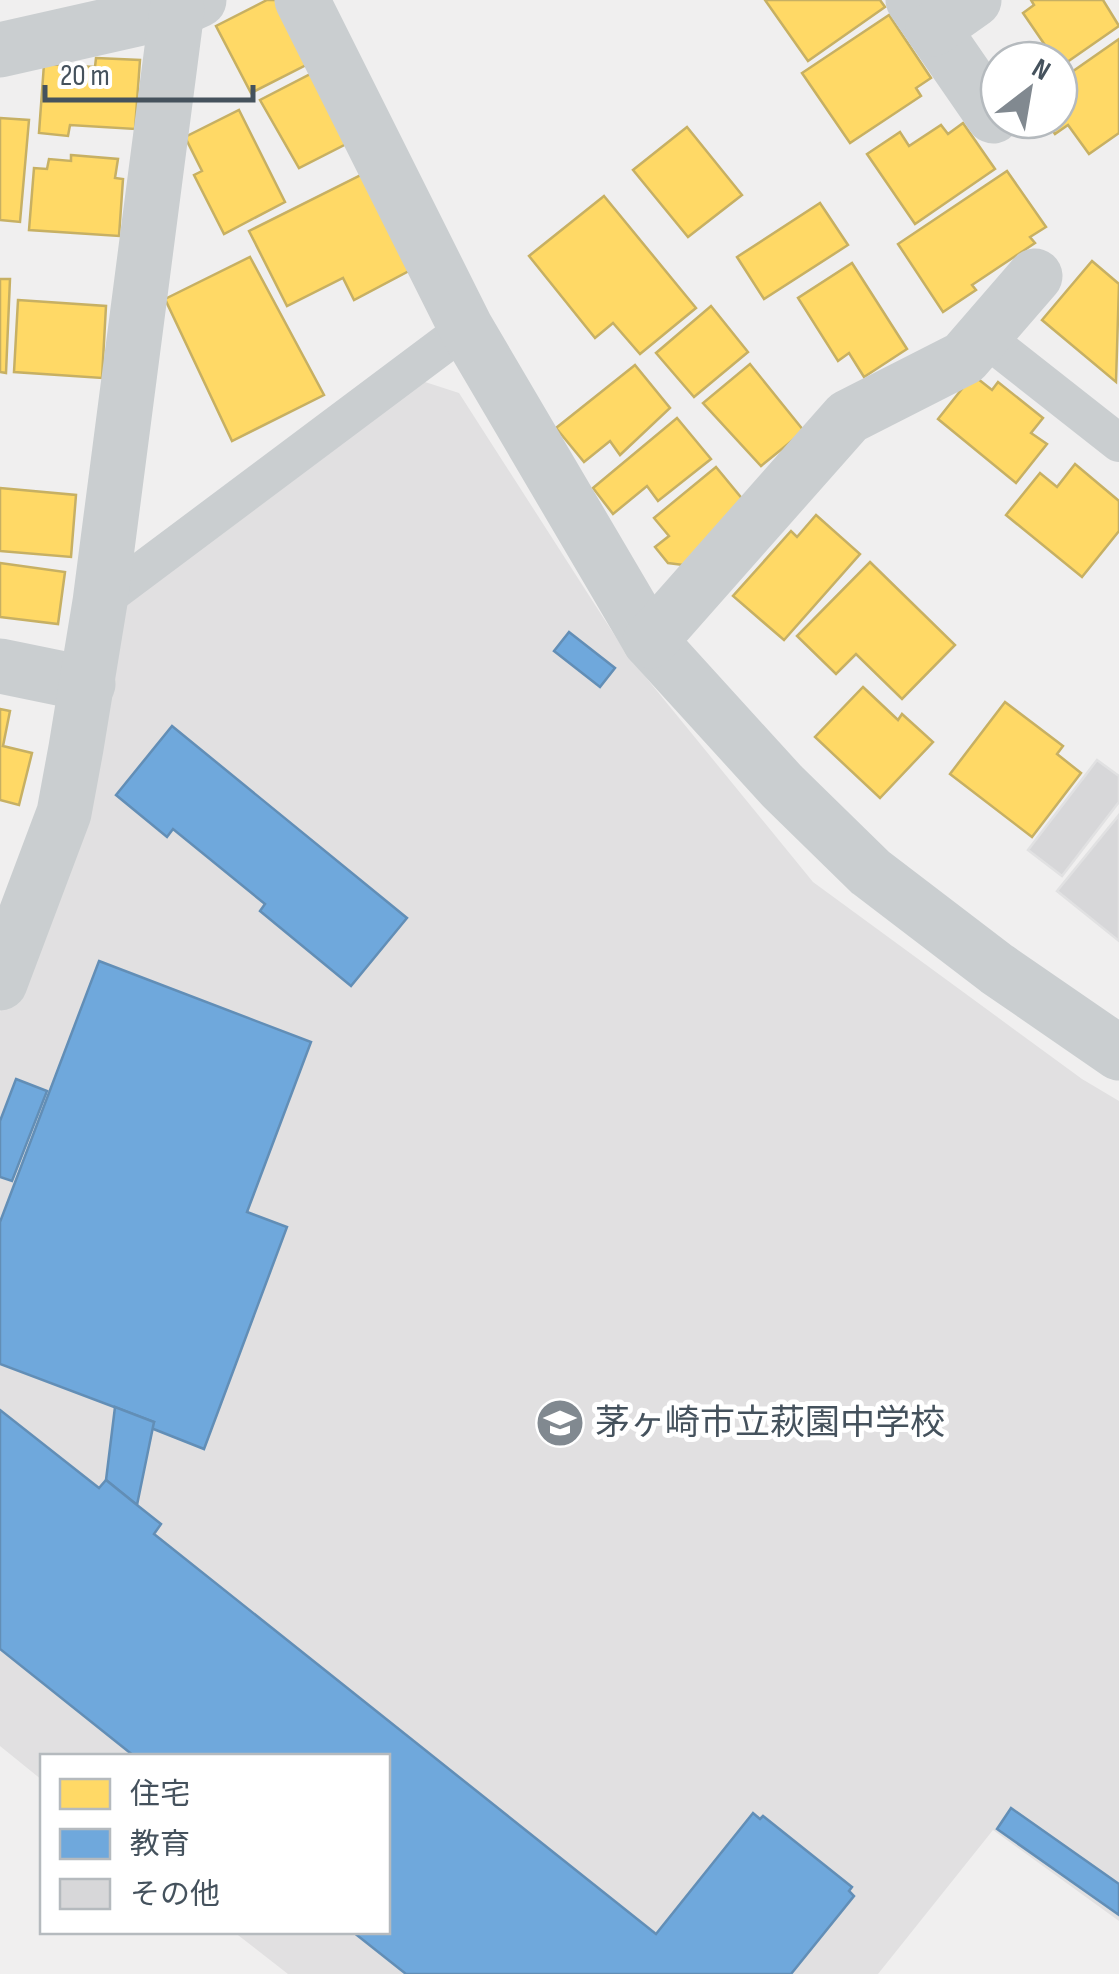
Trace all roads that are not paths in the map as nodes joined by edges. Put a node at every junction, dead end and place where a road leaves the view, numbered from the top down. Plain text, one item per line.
1 (302, 0) edge
2 (188, 5) edge
3 (940, 10) edge
4 (0, 50) edge
5 (979, 90) edge
6 (1035, 276) dead end
7 (466, 328) junction
8 (983, 336) junction
9 (1119, 444) edge
10 (100, 602) junction
11 (650, 641) junction
12 (0, 666) edge
13 (88, 684) junction
14 (0, 983) edge
15 (1119, 1054) edge

1 - 7 street
2 - 4 street
2 - 10 street
3 - 5 street
6 - 8 street
7 - 10 lane
7 - 11 street
8 - 9 lane
8 - 11 street
10 - 13 street
11 - 15 street
12 - 13 street
13 - 14 street

